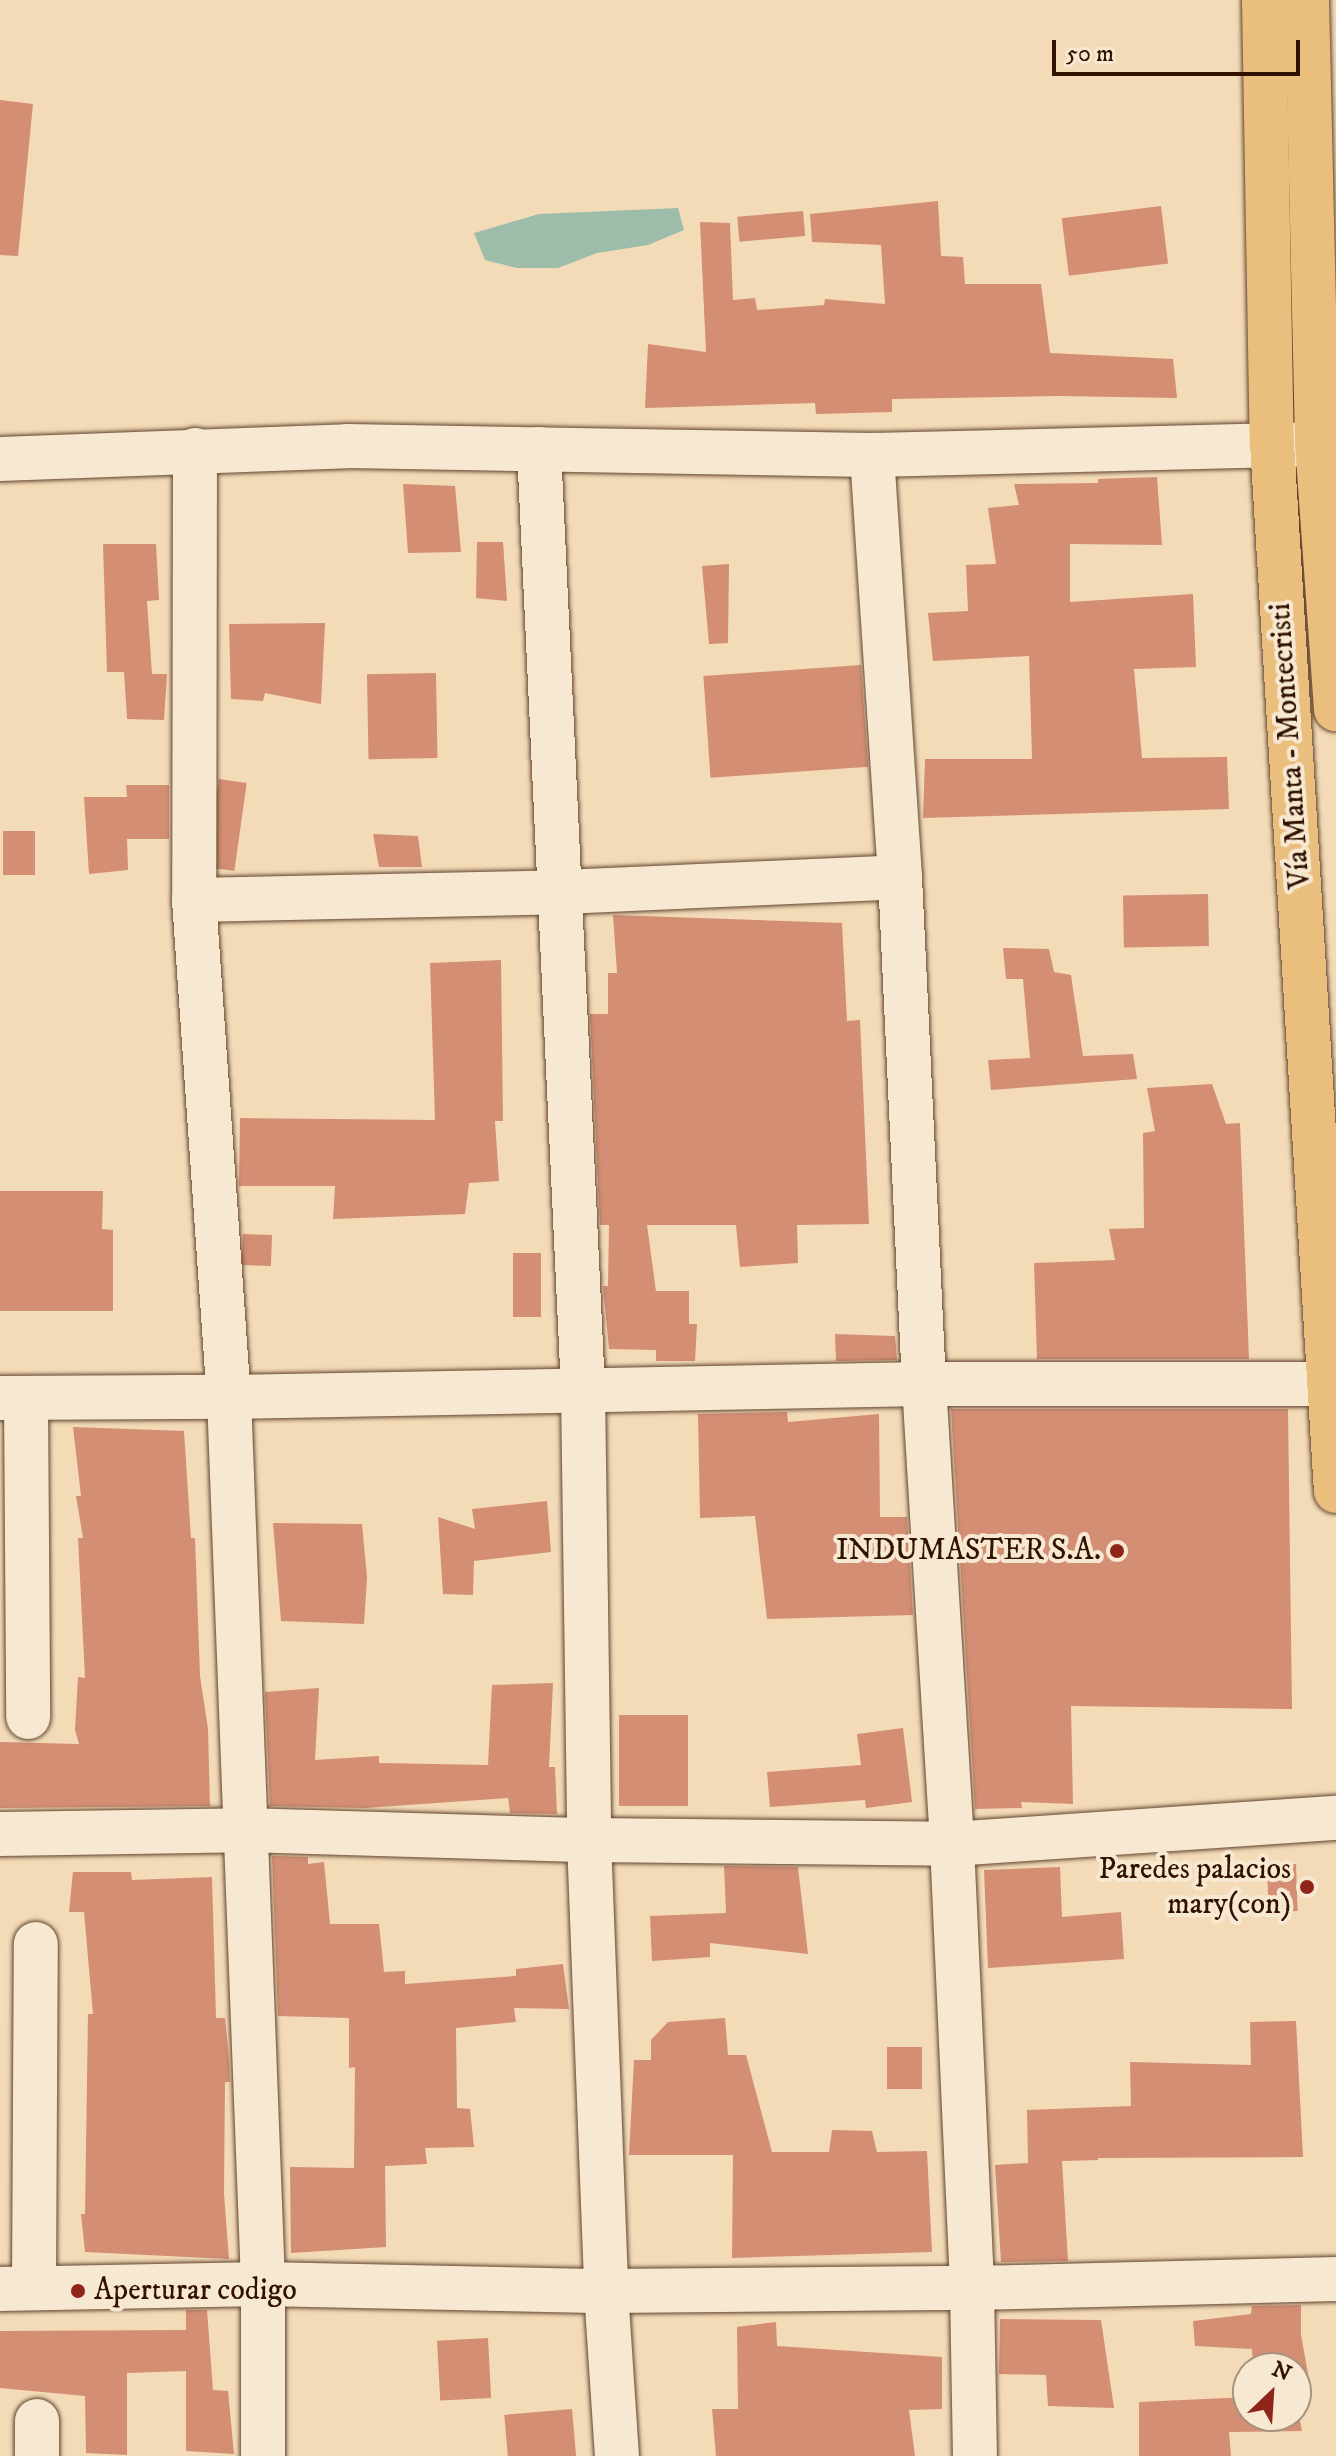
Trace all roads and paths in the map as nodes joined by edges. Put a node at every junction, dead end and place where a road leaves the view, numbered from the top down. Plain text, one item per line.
1 (1264, 0) edge
2 (1307, 0) edge
3 (1272, 443) junction
4 (1317, 444) junction
5 (539, 449) junction
6 (195, 450) junction
7 (872, 455) junction
8 (0, 459) edge
9 (1336, 709) edge
10 (900, 877) junction
11 (562, 892) junction
12 (194, 900) junction
13 (1325, 1110) edge
14 (924, 1384) junction
15 (1333, 1384) edge
16 (583, 1390) junction
17 (229, 1397) junction
18 (13, 1398) edge
19 (1336, 1491) edge
20 (28, 1717) dead end
21 (1336, 1818) edge
22 (244, 1830) junction
23 (0, 1834) edge
24 (589, 1840) junction
25 (952, 1844) junction
26 (36, 1944) dead end
27 (1336, 2279) edge
28 (263, 2284) junction
29 (972, 2288) junction
30 (17, 2289) edge
31 (606, 2291) junction
32 (263, 2456) edge
33 (617, 2456) edge
34 (975, 2456) edge

1 - 3 main road, Vía Manta - Montecristi
2 - 4 main road, Vía Manta - Montecristi
3 - 4 street
3 - 7 street
3 - 13 main road, Vía Manta - Montecristi
4 - 9 main road, Vía Manta - Montecristi
5 - 6 street
5 - 7 street
5 - 11 street
6 - 8 street
6 - 12 street
7 - 10 street
10 - 11 street
10 - 14 street
11 - 12 street
11 - 16 street
12 - 17 street
13 - 15 main road, Vía Manta - Montecristi
14 - 15 street
14 - 16 street
14 - 25 street
15 - 19 main road, Vía Manta - Montecristi
16 - 17 street
16 - 24 street
17 - 18 street
17 - 22 street
18 - 20 street
21 - 25 street
22 - 23 street
22 - 24 street
22 - 28 street
24 - 25 street
24 - 31 street
25 - 29 street
26 - 30 street
27 - 29 street
28 - 30 street
28 - 31 street
28 - 32 street
29 - 31 street
29 - 34 street
31 - 33 street

